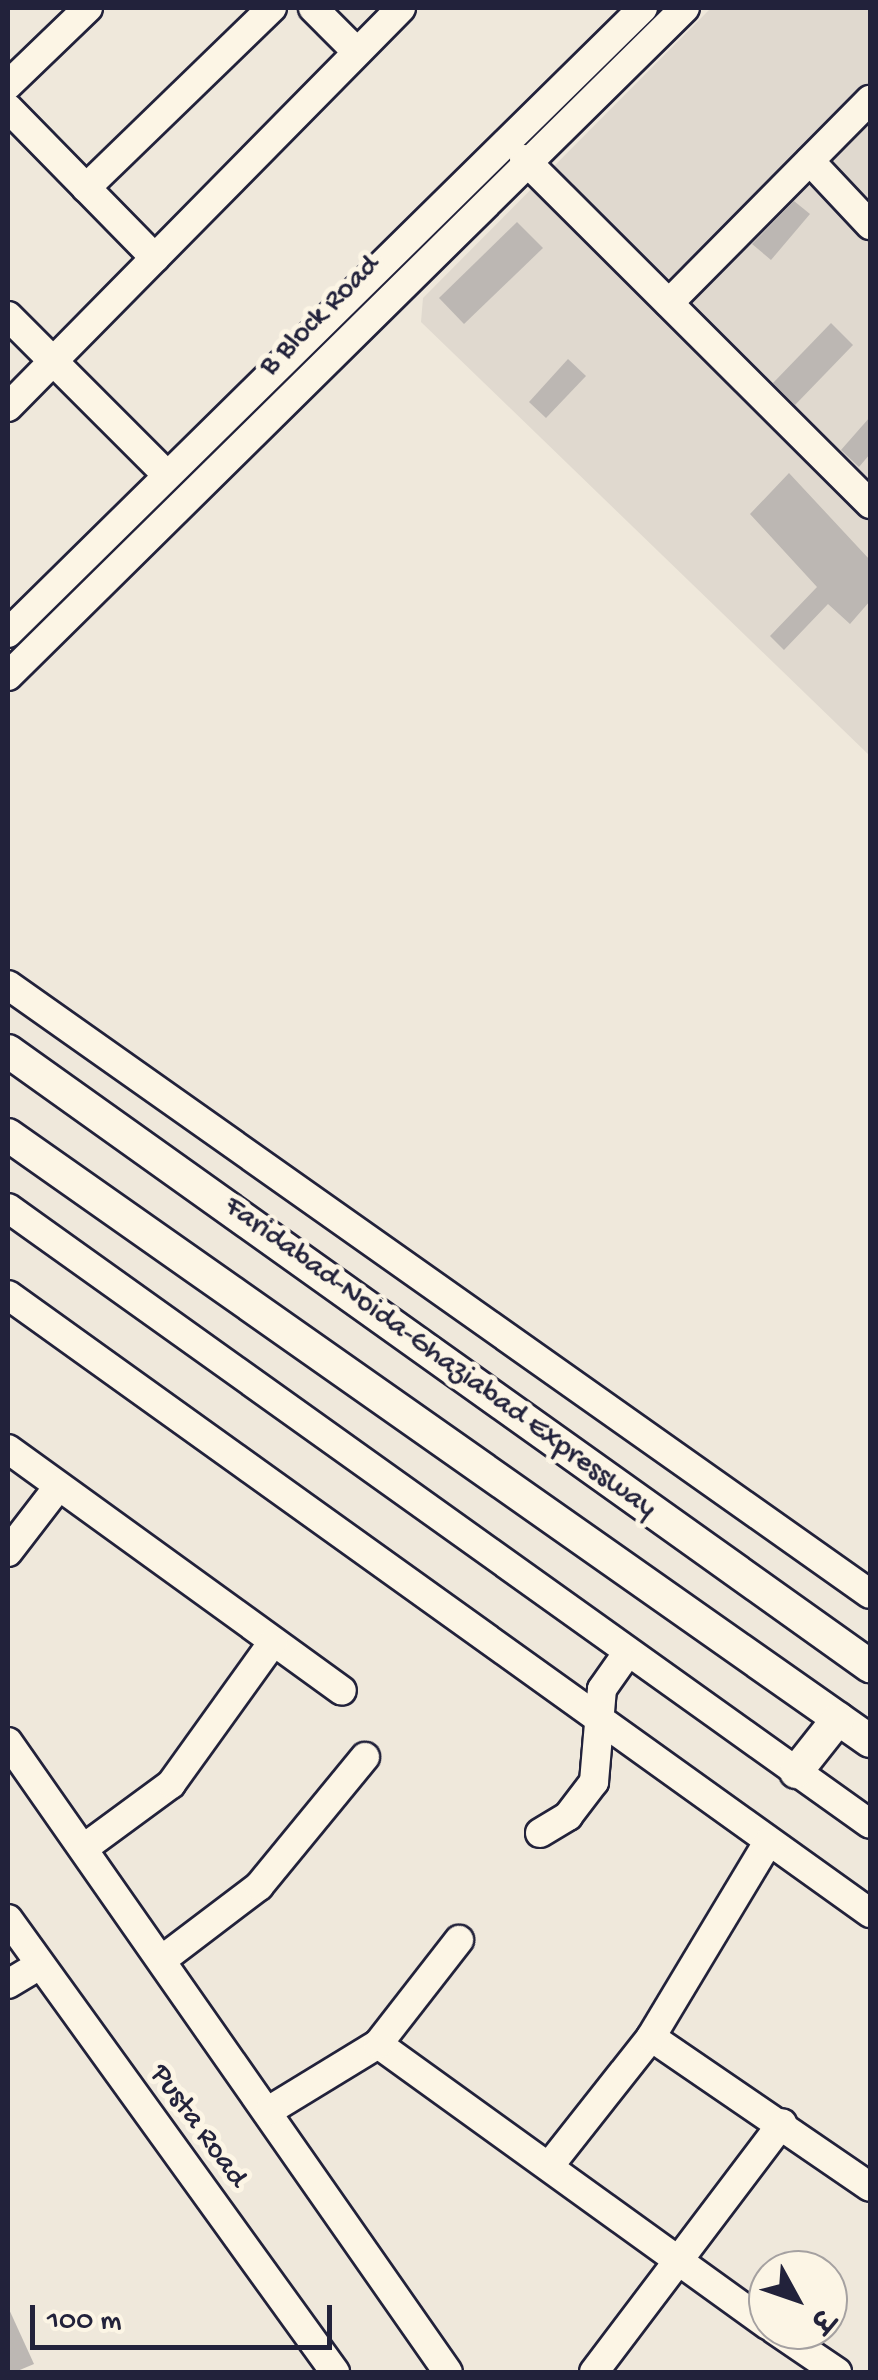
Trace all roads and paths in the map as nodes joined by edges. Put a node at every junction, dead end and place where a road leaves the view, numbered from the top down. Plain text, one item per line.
1 (88, 8) edge
2 (272, 8) edge
3 (313, 8) edge
4 (401, 8) edge
5 (643, 8) edge
6 (685, 8) edge
7 (357, 52) junction
8 (8, 85) edge
9 (870, 100) edge
10 (8, 108) edge
11 (524, 160) junction
12 (810, 161) junction
13 (86, 188) junction
14 (870, 224) edge
15 (155, 258) junction
16 (670, 303) junction
17 (8, 316) edge
18 (54, 360) junction
19 (8, 408) edge
20 (167, 475) junction
21 (870, 504) edge
22 (8, 633) edge
23 (8, 676) edge
24 (8, 985) edge
25 (8, 1052) edge
26 (8, 1135) edge
27 (8, 1208) edge
28 (8, 1295) edge
29 (8, 1449) edge
30 (58, 1487) junction
31 (8, 1552) edge
32 (870, 1594) edge
33 (273, 1642) junction
34 (628, 1652) junction
35 (870, 1666) edge
36 (342, 1691) dead end
37 (604, 1716) junction
38 (838, 1719) junction
39 (8, 1742) edge
40 (870, 1742) edge
41 (365, 1758) dead end
42 (796, 1772) junction
43 (870, 1824) edge
44 (540, 1833) dead end
45 (768, 1842) junction
46 (84, 1848) junction
47 (870, 1913) edge
48 (8, 1919) edge
49 (459, 1940) dead end
50 (164, 1959) junction
51 (40, 1965) junction
52 (8, 1984) edge
53 (651, 2037) junction
54 (378, 2044) junction
55 (270, 2110) junction
56 (782, 2123) junction
57 (550, 2165) junction
58 (870, 2187) edge
59 (677, 2263) junction
60 (748, 2311) edge
61 (805, 2350) edge
62 (610, 2368) edge
63 (335, 2372) edge
64 (448, 2372) edge
65 (837, 2372) edge

1 - 8 street
2 - 13 street
3 - 7 street
4 - 7 street
5 - 20 street, B Block Road
6 - 11 street, B Block Road
7 - 15 street
9 - 12 street
10 - 13 street
11 - 16 street
11 - 23 street, B Block Road
12 - 14 street
12 - 16 street
13 - 15 street
15 - 18 street
16 - 21 street
17 - 18 street
18 - 19 street
18 - 20 street
20 - 22 street, B Block Road
24 - 32 street
25 - 35 main road, Faridabad-Noida-Ghaziabad Expressway
26 - 38 main road, Faridabad-Noida-Ghaziabad Expressway
27 - 34 street
28 - 37 street
29 - 30 street
30 - 31 street
30 - 33 street
33 - 36 street
33 - 46 street
34 - 37 street
34 - 42 street
37 - 44 street
37 - 45 street
38 - 40 main road, Faridabad-Noida-Ghaziabad Expressway
38 - 42 main road
39 - 46 street
41 - 50 street
42 - 43 street
45 - 47 street
45 - 53 street
46 - 50 street
48 - 51 street, Pusta Road
49 - 54 street
50 - 55 street
51 - 52 street
51 - 63 street, Pusta Road
53 - 56 street
53 - 57 street
54 - 55 street
54 - 57 street
55 - 64 street
56 - 58 street
56 - 59 street
57 - 59 street
59 - 60 street
59 - 62 street
61 - 65 street

